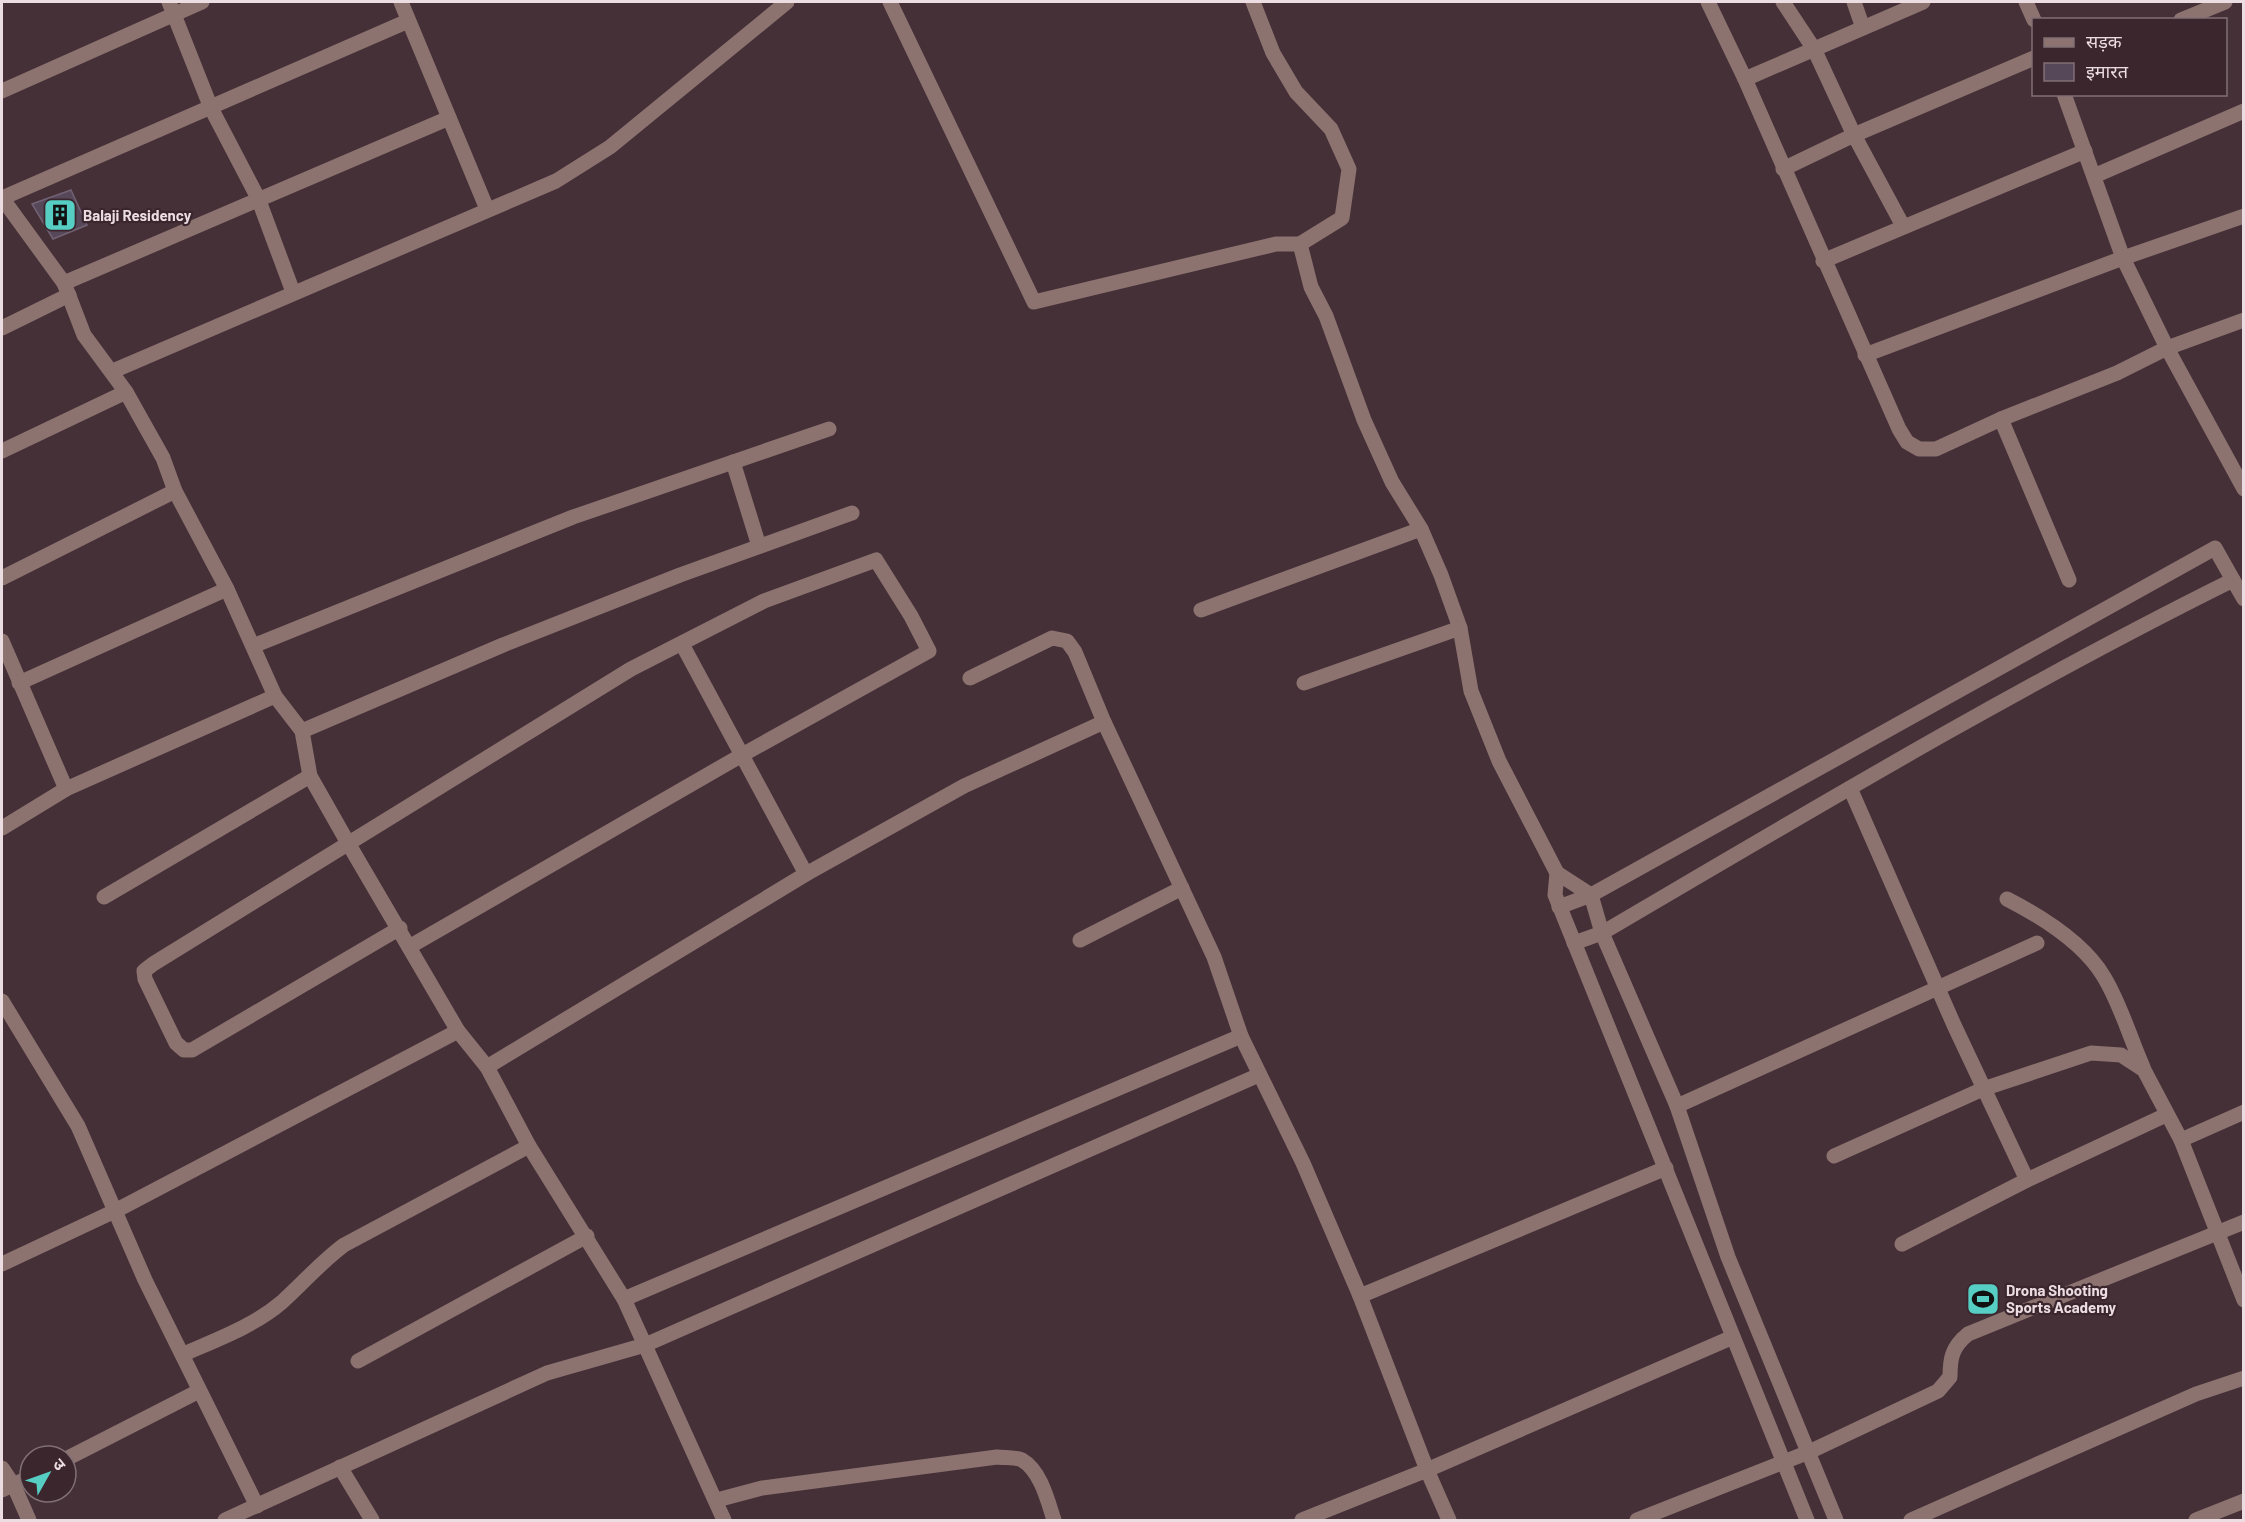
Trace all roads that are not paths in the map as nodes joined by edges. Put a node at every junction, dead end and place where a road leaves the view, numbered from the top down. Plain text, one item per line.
1 (202, 2) edge
2 (401, 2) edge
3 (787, 2) edge
4 (890, 2) edge
5 (1253, 2) edge
6 (1708, 2) edge
7 (1784, 2) edge
8 (1854, 2) edge
9 (1923, 2) edge
10 (2026, 2) edge
11 (2224, 2) edge
12 (172, 7) edge
13 (2033, 18) edge
14 (2186, 18) edge
15 (408, 21) junction
16 (1863, 28) junction
17 (1814, 49) junction
18 (2032, 59) edge
19 (1745, 79) junction
20 (2, 92) edge
21 (2065, 96) edge
22 (212, 108) junction
23 (2244, 111) edge
24 (449, 118) junction
25 (1854, 135) junction
26 (2085, 151) junction
27 (1783, 169) junction
28 (2094, 176) junction
29 (2, 198) edge
30 (258, 198) junction
31 (487, 209) junction
32 (2244, 216) edge
33 (1903, 226) junction
34 (1300, 244) junction
35 (2123, 258) junction
36 (1823, 261) junction
37 (66, 289) junction
38 (293, 292) junction
39 (2244, 320) edge
40 (2, 328) edge
41 (2167, 348) junction
42 (1865, 355) junction
43 (112, 371) junction
44 (126, 392) junction
45 (2001, 419) junction
46 (829, 429) dead end
47 (2, 451) edge
48 (733, 462) junction
49 (2244, 489) edge
50 (175, 491) junction
51 (852, 513) dead end
52 (1421, 529) junction
53 (759, 546) junction
54 (2, 578) edge
55 (2069, 580) dead end
56 (2233, 580) junction
57 (226, 589) junction
58 (2244, 599) edge
59 (1201, 610) dead end
60 (1460, 628) junction
61 (2, 641) edge
62 (682, 644) junction
63 (253, 646) junction
64 (970, 678) dead end
65 (19, 683) junction
66 (1304, 683) dead end
67 (275, 696) junction
68 (1104, 722) junction
69 (302, 731) junction
70 (742, 755) junction
71 (310, 776) junction
72 (1850, 788) junction
73 (66, 789) junction
74 (2, 828) edge
75 (348, 843) junction
76 (1557, 873) junction
77 (806, 874) junction
78 (1182, 888) junction
79 (1591, 895) junction
80 (104, 897) dead end
81 (2007, 899) dead end
82 (1559, 907) junction
83 (400, 928) junction
84 (1602, 933) junction
85 (1080, 940) dead end
86 (1574, 943) junction
87 (2037, 943) dead end
88 (410, 947) junction
89 (1937, 988) junction
90 (2, 1001) edge
91 (458, 1031) junction
92 (1241, 1036) junction
93 (487, 1067) junction
94 (2144, 1070) junction
95 (1258, 1075) junction
96 (1983, 1089) junction
97 (1677, 1106) junction
98 (2244, 1112) edge
99 (2166, 1115) junction
100 (2181, 1140) junction
101 (529, 1146) junction
102 (1834, 1156) dead end
103 (1666, 1168) junction
104 (2027, 1180) junction
105 (117, 1210) junction
106 (2244, 1222) edge
107 (2218, 1233) junction
108 (587, 1236) junction
109 (1902, 1244) dead end
110 (2, 1264) edge
111 (1360, 1296) junction
112 (624, 1299) junction
113 (2244, 1300) edge
114 (1732, 1337) junction
115 (645, 1345) junction
116 (184, 1354) junction
117 (358, 1361) dead end
118 (2244, 1378) edge
119 (199, 1391) junction
120 (1809, 1452) junction
121 (78, 1453) edge
122 (1784, 1463) junction
123 (340, 1467) junction
124 (2, 1468) edge
125 (1427, 1470) junction
126 (8, 1488) edge
127 (717, 1500) junction
128 (2244, 1501) edge
129 (257, 1506) junction
130 (29, 1521) edge
131 (225, 1521) edge
132 (372, 1521) edge
133 (724, 1521) edge
134 (1054, 1521) edge
135 (1302, 1521) edge
136 (1449, 1521) edge
137 (1637, 1521) edge
138 (1807, 1521) edge
139 (1836, 1521) edge
140 (1911, 1521) edge
141 (2196, 1521) edge

1 - 12 street
2 - 15 street
3 - 31 street
4 - 34 street
5 - 34 street
6 - 19 street
7 - 17 street
8 - 16 street
9 - 16 street
10 - 13 street
11 - 14 street
12 - 20 street
12 - 22 street
15 - 22 street
15 - 24 street
16 - 17 street
17 - 19 street
17 - 25 street
18 - 25 street
19 - 27 street
21 - 26 street
22 - 29 street
22 - 30 street
23 - 28 street
24 - 30 street
24 - 31 street
25 - 27 street
25 - 33 street
26 - 28 street
26 - 33 street
27 - 36 street
28 - 35 street
29 - 37 street
30 - 37 street
30 - 38 street
31 - 38 street
32 - 35 street
33 - 36 street
34 - 52 street
35 - 41 street
35 - 42 street
36 - 42 street
37 - 40 street
37 - 43 street
38 - 43 street
39 - 41 street
41 - 45 street
41 - 49 street
42 - 45 street
43 - 44 street
44 - 47 street
44 - 50 street
45 - 55 street
46 - 48 street
48 - 53 street
48 - 63 street
50 - 54 street
50 - 57 street
51 - 53 street
52 - 59 street
52 - 60 street
53 - 69 street
56 - 58 street
56 - 72 street
56 - 79 street
57 - 63 street
57 - 65 street
60 - 66 street
60 - 76 street
61 - 65 street
62 - 70 street
62 - 70 street
62 - 75 street
63 - 67 street
64 - 68 street
65 - 73 street
67 - 69 street
67 - 73 street
68 - 77 street
68 - 78 street
69 - 71 street
70 - 77 street
70 - 88 street
71 - 75 street
71 - 80 street
72 - 84 street
72 - 89 street
73 - 74 street
75 - 83 street
75 - 83 street
76 - 79 street
76 - 82 street
77 - 93 street
78 - 85 street
78 - 92 street
79 - 82 street
79 - 84 street
81 - 94 street
82 - 86 street
83 - 88 street
84 - 86 street
84 - 97 street
86 - 103 street
87 - 89 street
88 - 91 street
89 - 96 street
89 - 97 street
90 - 105 street
91 - 93 street
91 - 105 street
92 - 95 street
92 - 112 street
93 - 101 street
94 - 96 street
94 - 99 street
95 - 111 street
95 - 115 street
96 - 102 street
96 - 104 street
97 - 120 street
98 - 100 street
99 - 100 street
99 - 104 street
100 - 107 street
101 - 108 street
101 - 116 street
103 - 111 street
103 - 114 street
104 - 109 street
105 - 110 street
105 - 116 street
106 - 107 street
107 - 113 street
107 - 120 street
108 - 112 street
108 - 117 street
111 - 125 street
112 - 115 street
114 - 122 street
114 - 125 street
115 - 123 street
115 - 127 street
116 - 119 street
118 - 140 street
119 - 121 street
119 - 129 street
120 - 122 street
120 - 139 street
122 - 137 street
122 - 138 street
123 - 129 street
123 - 132 street
124 - 126 street
125 - 135 street
125 - 136 street
126 - 130 street
127 - 133 street
127 - 134 street
128 - 141 street
129 - 131 street

